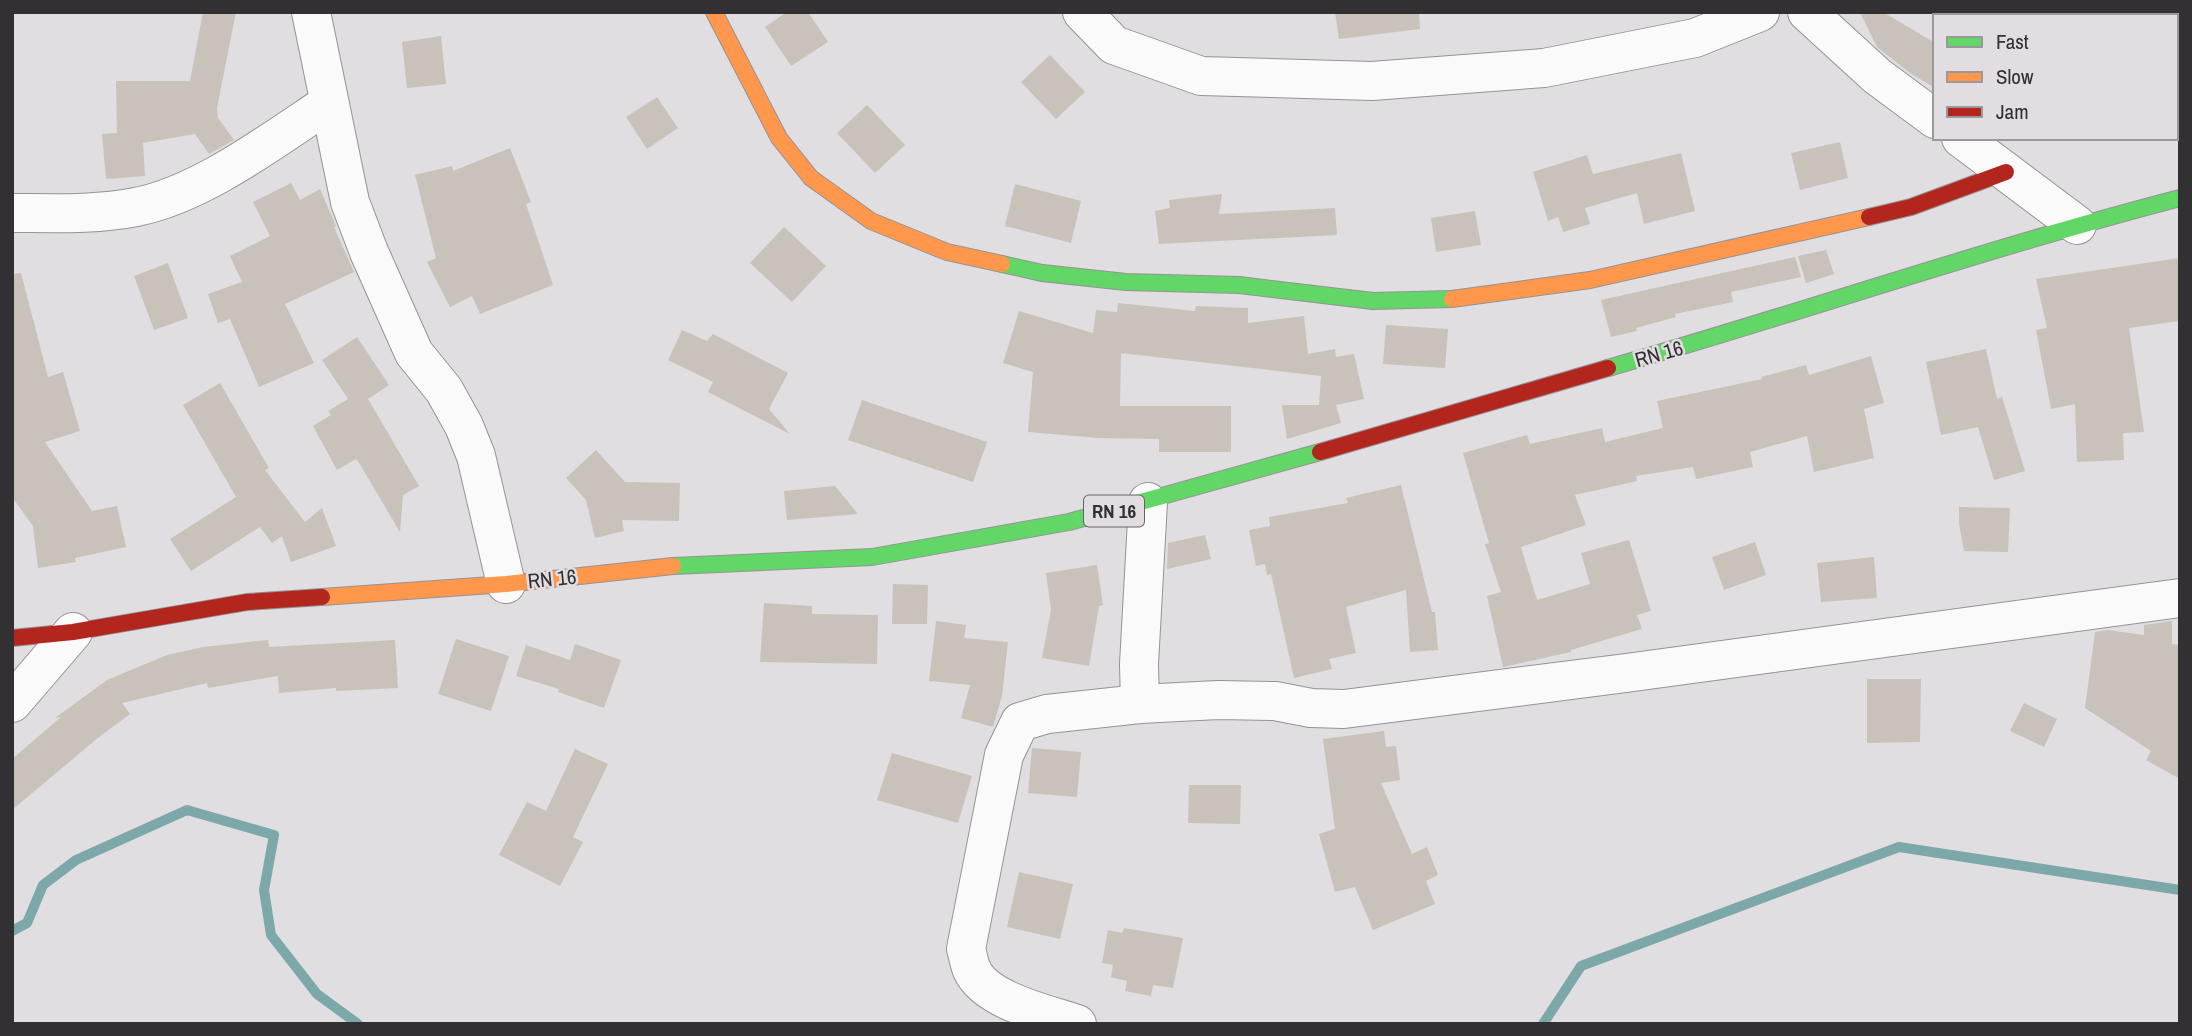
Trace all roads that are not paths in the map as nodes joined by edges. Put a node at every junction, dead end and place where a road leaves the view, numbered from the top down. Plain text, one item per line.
1 (311, 12) edge
2 (714, 12) edge
3 (1082, 12) edge
4 (1760, 12) edge
5 (1807, 12) edge
6 (329, 103) junction
7 (1933, 118) edge
8 (1964, 140) edge
9 (2006, 172) junction
10 (2180, 198) edge
11 (12, 213) edge
12 (2077, 225) junction
13 (1148, 502) junction
14 (506, 584) junction
15 (2180, 598) edge
16 (73, 632) junction
17 (12, 638) edge
18 (12, 703) edge
19 (1140, 704) junction
20 (1077, 1024) edge

1 - 6 street
2 - 9 main road
3 - 4 street
5 - 7 street
6 - 11 street
6 - 14 street
8 - 9 street
9 - 12 street
10 - 12 main road, RN 16 / RN 16
12 - 13 main road, RN 16 / RN 16
13 - 14 main road, RN 16 / RN 16
13 - 19 street
14 - 16 main road, RN 16 / RN 16
15 - 19 street
16 - 17 main road, RN 16 / RN 16
16 - 18 street
19 - 20 street

